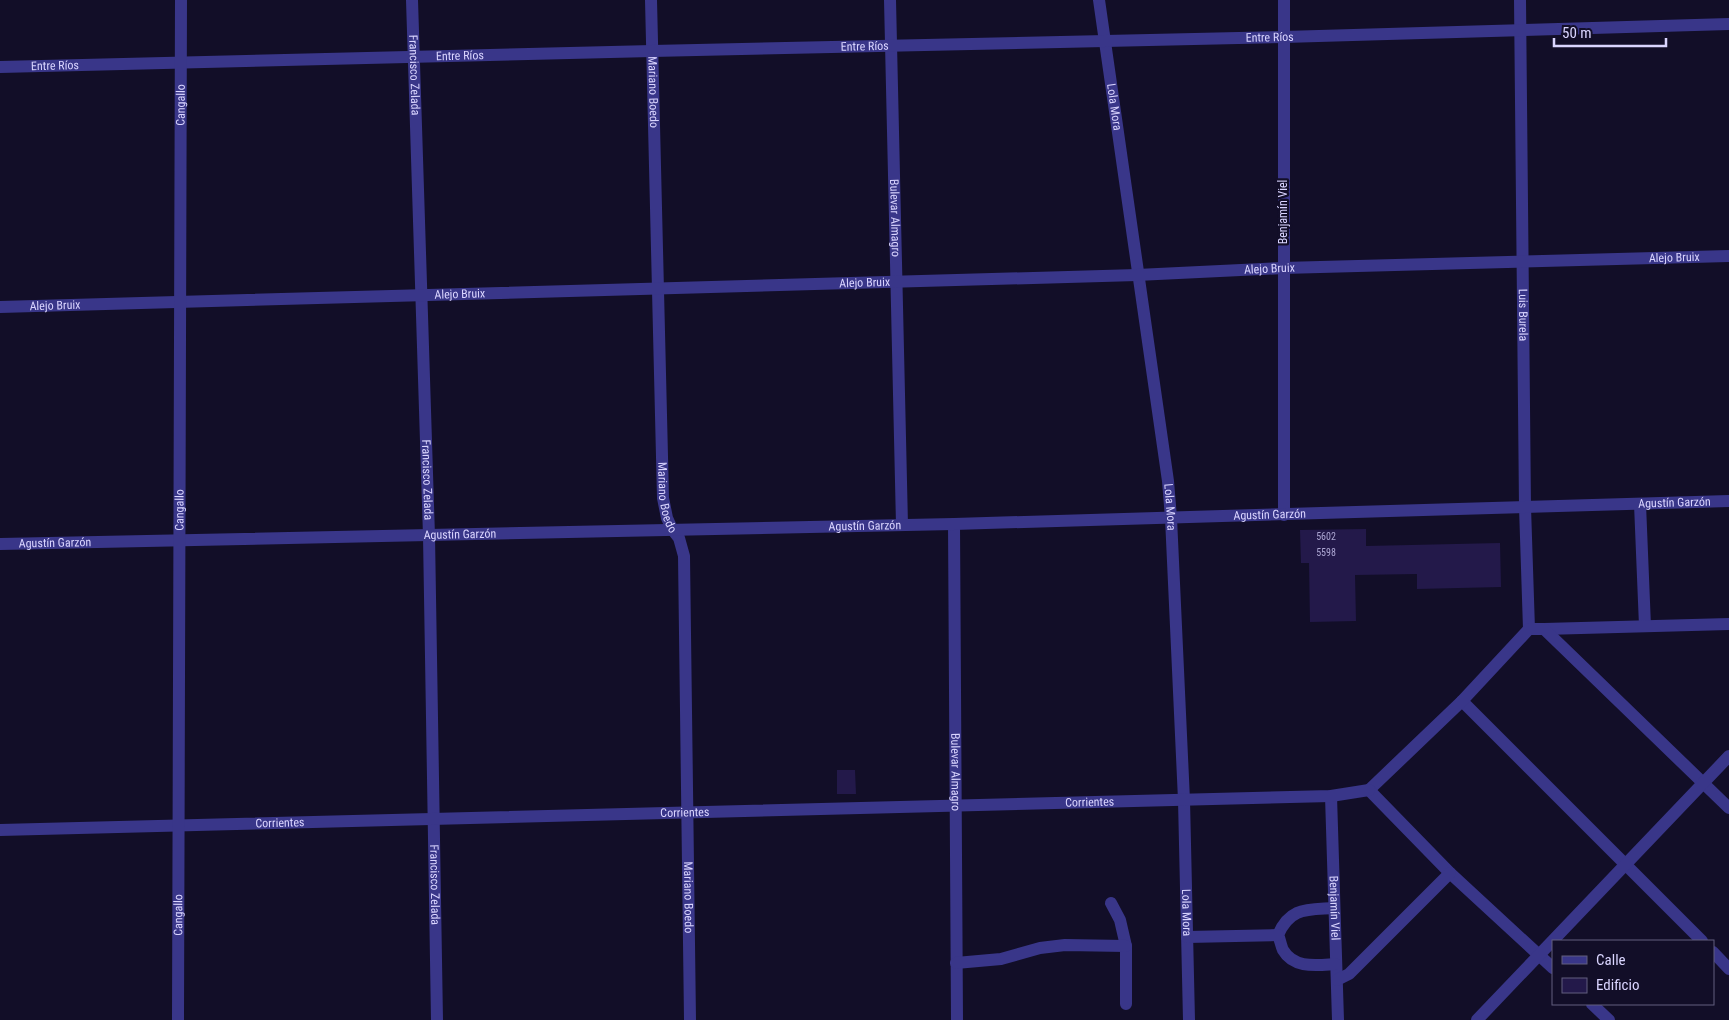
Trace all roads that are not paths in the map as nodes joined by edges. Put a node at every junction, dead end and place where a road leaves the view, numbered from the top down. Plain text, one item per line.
1 (181, 0) edge
2 (412, 0) edge
3 (651, 0) edge
4 (890, 0) edge
5 (1099, 0) edge
6 (1284, 0) edge
7 (1520, 0) edge
8 (1729, 24) edge
9 (1520, 30) junction
10 (1284, 37) junction
11 (1106, 40) junction
12 (891, 46) junction
13 (652, 51) junction
14 (413, 57) junction
15 (181, 63) junction
16 (0, 67) edge
17 (1729, 256) edge
18 (1522, 262) junction
19 (1283, 268) junction
20 (1137, 275) junction
21 (896, 282) junction
22 (658, 288) junction
23 (421, 294) junction
24 (181, 301) junction
25 (0, 307) edge
26 (1729, 501) edge
27 (1640, 504) junction
28 (1525, 507) junction
29 (1284, 515) junction
30 (1171, 518) junction
31 (954, 524) junction
32 (902, 526) junction
33 (672, 529) junction
34 (429, 536) junction
35 (180, 540) junction
36 (0, 544) edge
37 (1729, 624) edge
38 (1645, 626) junction
39 (1528, 629) junction
40 (1544, 629) junction
41 (1462, 702) junction
42 (1729, 756) edge
43 (1703, 783) junction
44 (1369, 790) junction
45 (1331, 796) junction
46 (1184, 800) junction
47 (956, 805) junction
48 (1729, 808) edge
49 (687, 812) junction
50 (433, 819) junction
51 (179, 826) junction
52 (0, 830) edge
53 (1625, 864) junction
54 (1450, 873) junction
55 (1111, 903) dead end
56 (1334, 908) junction
57 (1278, 935) junction
58 (1187, 937) junction
59 (1553, 940) edge
60 (1701, 940) edge
61 (1552, 941) edge
62 (1126, 946) junction
63 (1714, 953) edge
64 (1539, 955) junction
65 (956, 963) junction
66 (1335, 964) junction
67 (1552, 967) edge
68 (1729, 968) edge
69 (1337, 980) junction
70 (1126, 1004) dead end
71 (1593, 1005) edge
72 (178, 1020) edge
73 (437, 1020) edge
74 (690, 1020) edge
75 (956, 1020) edge
76 (1189, 1020) edge
77 (1338, 1020) edge
78 (1477, 1020) edge
79 (1609, 1020) edge

1 - 15 street, Cangallo
2 - 14 street, Francisco Zelada
3 - 13 street, Mariano Boedo
4 - 12 street, Bulevar Almagro
5 - 11 street, Lola Mora
6 - 10 street, Benjamín Viel
7 - 9 street, Luis Burela
8 - 9 street, Entre Ríos
9 - 10 street, Entre Ríos
9 - 18 street, Luis Burela
10 - 11 street, Entre Ríos
10 - 19 street, Benjamín Viel
11 - 12 street, Entre Ríos
11 - 20 street, Lola Mora
12 - 13 street, Entre Ríos
12 - 21 street, Bulevar Almagro
13 - 14 street, Entre Ríos
13 - 22 street, Mariano Boedo
14 - 15 street, Entre Ríos
14 - 23 street, Francisco Zelada
15 - 16 street, Entre Ríos
15 - 24 street, Cangallo
17 - 18 street, Alejo Bruix
18 - 19 street, Alejo Bruix
18 - 28 street, Luis Burela
19 - 20 street, Alejo Bruix
19 - 29 street, Benjamín Viel
20 - 21 street, Alejo Bruix
20 - 30 street, Lola Mora
21 - 22 street, Alejo Bruix
21 - 32 street, Bulevar Almagro
22 - 23 street, Alejo Bruix
22 - 33 street, Mariano Boedo
23 - 24 street, Alejo Bruix
23 - 34 street, Francisco Zelada
24 - 25 street, Alejo Bruix
24 - 35 street, Cangallo
26 - 27 street, Agustín Garzón
27 - 28 street, Agustín Garzón
27 - 38 street
28 - 29 street, Agustín Garzón
28 - 39 street, Luis Burela
29 - 30 street, Agustín Garzón
30 - 31 street, Agustín Garzón
30 - 46 street, Lola Mora
31 - 32 street, Agustín Garzón
31 - 47 street, Bulevar Almagro
32 - 33 street, Agustín Garzón
33 - 34 street, Agustín Garzón
33 - 49 street, Mariano Boedo
34 - 35 street, Agustín Garzón
34 - 50 street, Francisco Zelada
35 - 36 street, Agustín Garzón
35 - 51 street, Cangallo
37 - 38 street
38 - 40 street
39 - 40 street
39 - 41 street
40 - 43 street
41 - 44 street
41 - 53 street
42 - 43 street
43 - 48 street
43 - 53 street
44 - 45 street, Corrientes
44 - 54 street
45 - 46 street, Corrientes
45 - 56 street, Benjamín Viel
46 - 47 street, Corrientes
46 - 58 street, Lola Mora
47 - 49 street, Corrientes
47 - 65 street, Bulevar Almagro
49 - 50 street, Corrientes
49 - 74 street, Mariano Boedo
50 - 51 street, Corrientes
50 - 73 street, Francisco Zelada
51 - 52 street, Corrientes
51 - 72 street, Cangallo
53 - 59 street
53 - 60 street
54 - 64 street
54 - 69 street
55 - 62 street
56 - 57 street
56 - 66 street, Benjamín Viel
57 - 58 street
57 - 66 street
58 - 76 street, Lola Mora
61 - 64 street
62 - 65 street
62 - 70 street
63 - 68 street
64 - 67 street
64 - 78 street
65 - 75 street, Bulevar Almagro
66 - 69 street, Benjamín Viel
69 - 77 street, Benjamín Viel
71 - 79 street

